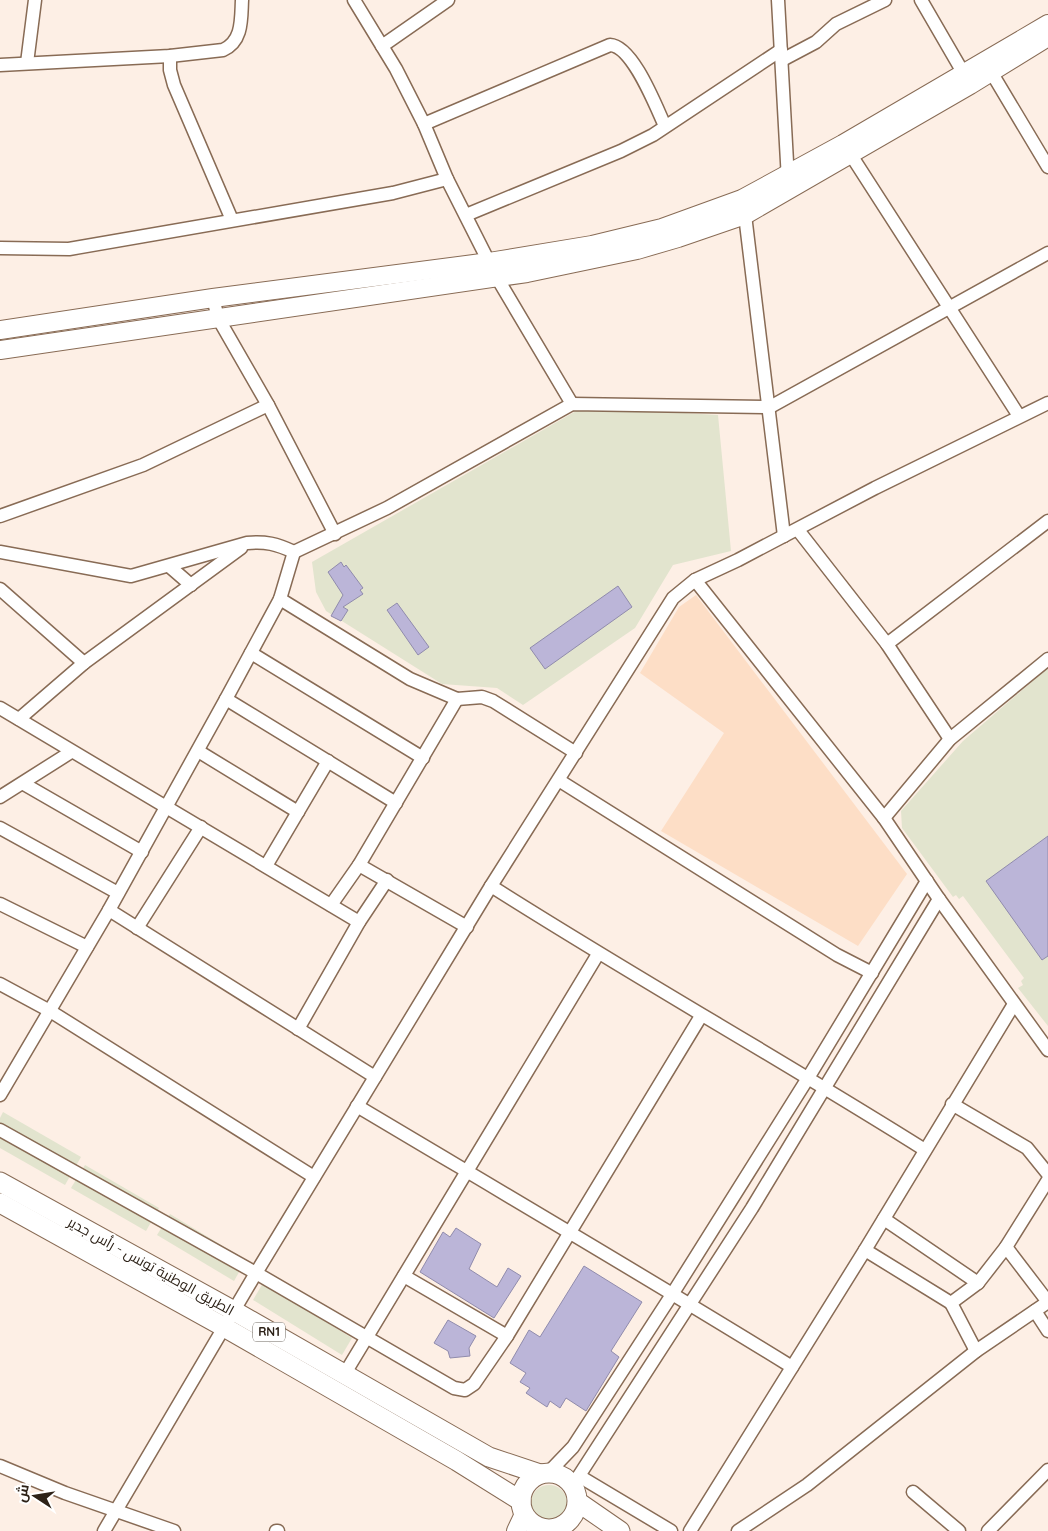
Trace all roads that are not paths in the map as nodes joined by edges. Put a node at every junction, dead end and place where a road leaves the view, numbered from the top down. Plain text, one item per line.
1 (34, 0) edge
2 (242, 0) edge
3 (354, 0) edge
4 (448, 0) edge
5 (885, 0) edge
6 (921, 0) edge
7 (780, 1) edge
8 (1048, 24) edge
9 (1048, 37) edge
10 (382, 46) junction
11 (781, 55) junction
12 (170, 56) junction
13 (27, 63) junction
14 (0, 65) edge
15 (987, 67) junction
16 (967, 80) junction
17 (424, 124) junction
18 (665, 126) junction
19 (851, 155) junction
20 (1048, 167) edge
21 (447, 178) junction
22 (789, 182) junction
23 (466, 215) junction
24 (746, 215) junction
25 (232, 220) junction
26 (0, 248) edge
27 (1048, 253) edge
28 (493, 269) junction
29 (213, 298) junction
30 (949, 310) junction
31 (218, 318) junction
32 (0, 330) edge
33 (0, 350) edge
34 (572, 404) junction
35 (268, 405) junction
36 (770, 407) junction
37 (1045, 408) edge
38 (1019, 416) junction
39 (0, 516) edge
40 (1048, 521) edge
41 (798, 530) junction
42 (335, 534) junction
43 (784, 536) junction
44 (247, 543) junction
45 (0, 552) edge
46 (294, 552) junction
47 (169, 566) junction
48 (695, 580) junction
49 (191, 585) junction
50 (0, 589) edge
51 (280, 599) junction
52 (887, 644) junction
53 (251, 653) junction
54 (1048, 659) edge
55 (84, 663) junction
56 (226, 700) junction
57 (458, 700) junction
58 (0, 708) edge
59 (19, 719) junction
60 (950, 739) junction
61 (198, 751) junction
62 (71, 752) junction
63 (576, 754) junction
64 (423, 758) junction
65 (328, 761) junction
66 (560, 781) junction
67 (24, 784) junction
68 (0, 797) edge
69 (396, 803) junction
70 (167, 807) junction
71 (298, 812) junction
72 (884, 818) junction
73 (201, 827) junction
74 (0, 828) edge
75 (142, 852) junction
76 (359, 865) junction
77 (266, 866) junction
78 (387, 880) junction
79 (927, 881) junction
80 (491, 886) junction
81 (118, 893) junction
82 (938, 899) junction
83 (0, 904) edge
84 (331, 905) junction
85 (109, 910) junction
86 (360, 922) junction
87 (467, 927) junction
88 (137, 928) junction
89 (87, 948) junction
90 (598, 954) junction
91 (872, 973) junction
92 (0, 984) edge
93 (1014, 1004) junction
94 (50, 1011) junction
95 (702, 1016) junction
96 (298, 1029) junction
97 (1048, 1050) edge
98 (375, 1077) junction
99 (808, 1078) junction
100 (826, 1087) junction
101 (1, 1092) edge
102 (952, 1104) junction
103 (357, 1106) junction
104 (0, 1130) edge
105 (925, 1150) junction
106 (466, 1171) junction
107 (1048, 1174) edge
108 (314, 1178) junction
109 (1048, 1180) edge
110 (0, 1182) edge
111 (0, 1203) edge
112 (884, 1219) junction
113 (569, 1234) junction
114 (1006, 1247) junction
115 (865, 1250) junction
116 (256, 1273) junction
117 (404, 1276) junction
118 (978, 1283) junction
119 (673, 1293) junction
120 (1048, 1302) edge
121 (951, 1303) junction
122 (691, 1305) junction
123 (1035, 1311) junction
124 (229, 1319) junction
125 (1048, 1332) edge
126 (507, 1336) junction
127 (367, 1338) junction
128 (976, 1351) junction
129 (792, 1367) junction
130 (344, 1375) junction
131 (0, 1466) edge
132 (1048, 1470) edge
133 (545, 1473) junction
134 (577, 1488) junction
135 (914, 1492) dead end
136 (116, 1511) junction
137 (520, 1515) edge
138 (555, 1530) edge
139 (104, 1531) edge
140 (174, 1531) edge
141 (620, 1531) edge
142 (671, 1531) edge
143 (690, 1531) edge
144 (738, 1531) edge
145 (958, 1531) edge
146 (988, 1531) edge

1 - 13 street
2 - 12 street
3 - 10 street
4 - 10 street
5 - 11 street
6 - 16 street
7 - 11 street
8 - 15 street
9 - 15 street
10 - 17 street
11 - 18 street
11 - 22 street
12 - 13 street
12 - 25 street
13 - 14 street
15 - 16 street
15 - 20 street
16 - 19 street
16 - 22 street
17 - 18 street
17 - 21 street
18 - 23 street
19 - 22 street
19 - 30 street
21 - 23 street
21 - 25 street
22 - 24 street
22 - 28 street
23 - 28 street
24 - 28 street
24 - 36 street
25 - 26 street
27 - 30 street
28 - 29 street
28 - 31 street
28 - 34 street
29 - 31 street
29 - 32 street
30 - 36 street
30 - 38 street
31 - 33 street
31 - 35 street
34 - 36 street
34 - 42 street
35 - 39 street
35 - 42 street
36 - 43 street
37 - 38 street
38 - 41 street
40 - 52 street
41 - 43 street
41 - 52 street
42 - 46 street
43 - 48 street
44 - 46 street
44 - 47 street
44 - 49 street
45 - 47 street
46 - 51 street
47 - 49 street
48 - 63 street
48 - 72 street
49 - 55 street
50 - 55 street
51 - 53 street
51 - 57 street
52 - 60 street
53 - 56 street
53 - 64 street
54 - 60 street
55 - 59 street
56 - 61 street
56 - 65 street
57 - 63 street
57 - 64 street
58 - 59 street
59 - 62 street
60 - 72 street
61 - 70 street
61 - 71 street
62 - 67 street
62 - 70 street
63 - 66 street
64 - 69 street
65 - 69 street
65 - 71 street
66 - 80 street
66 - 91 street
67 - 68 street
67 - 75 street
69 - 76 street
70 - 73 street
70 - 75 street
71 - 77 street
72 - 79 street
73 - 77 street
73 - 88 street
74 - 81 street
75 - 81 street
76 - 78 street
76 - 84 street
77 - 84 street
78 - 86 street
78 - 87 street
79 - 82 street
79 - 91 street
80 - 87 street
80 - 90 street
81 - 85 street
82 - 93 street
82 - 100 street
83 - 89 street
84 - 86 street
85 - 88 street
85 - 89 street
86 - 96 street
87 - 98 street
88 - 96 street
89 - 94 street
90 - 95 street
90 - 106 street
91 - 99 street
92 - 94 street
93 - 97 street
93 - 102 street
94 - 101 street
94 - 108 street
95 - 99 street
95 - 113 street
96 - 98 street
98 - 103 street
99 - 100 street
99 - 119 street
100 - 105 street
100 - 122 street
102 - 105 street
102 - 107 street
103 - 106 street
103 - 108 street
104 - 116 street
105 - 112 street
106 - 113 street
106 - 117 street
108 - 116 street
109 - 114 street
110 - 124 main road, الطريق الوطنية تونس - رأس جدير / RN1
111 - 124 main road, الطريق الوطنية تونس - رأس جدير / RN1
112 - 115 street
112 - 118 street
113 - 119 street
113 - 126 street
114 - 118 street
114 - 120 street
115 - 121 street
115 - 129 street
116 - 124 street
116 - 127 street
117 - 126 street
117 - 127 street
118 - 121 street
119 - 122 street
119 - 133 street
120 - 123 street
121 - 128 street
122 - 129 street
122 - 134 street
123 - 125 street
123 - 128 street
124 - 130 main road, الطريق الوطنية تونس - رأس جدير / RN1
124 - 136 street
124 - 137 main road, الطريق الوطنية تونس - رأس جدير / RN1
126 - 127 street
127 - 130 street
128 - 144 street
129 - 143 street
130 - 133 main road, الطريق الوطنية تونس - رأس جدير / RN1
131 - 136 street
132 - 146 street
133 - 134 main road, RN1
133 - 137 main road
134 - 138 main road, RN1
134 - 141 main road, RN1
134 - 142 street
135 - 145 street
136 - 139 street
136 - 140 street
137 - 138 main road, RN1

